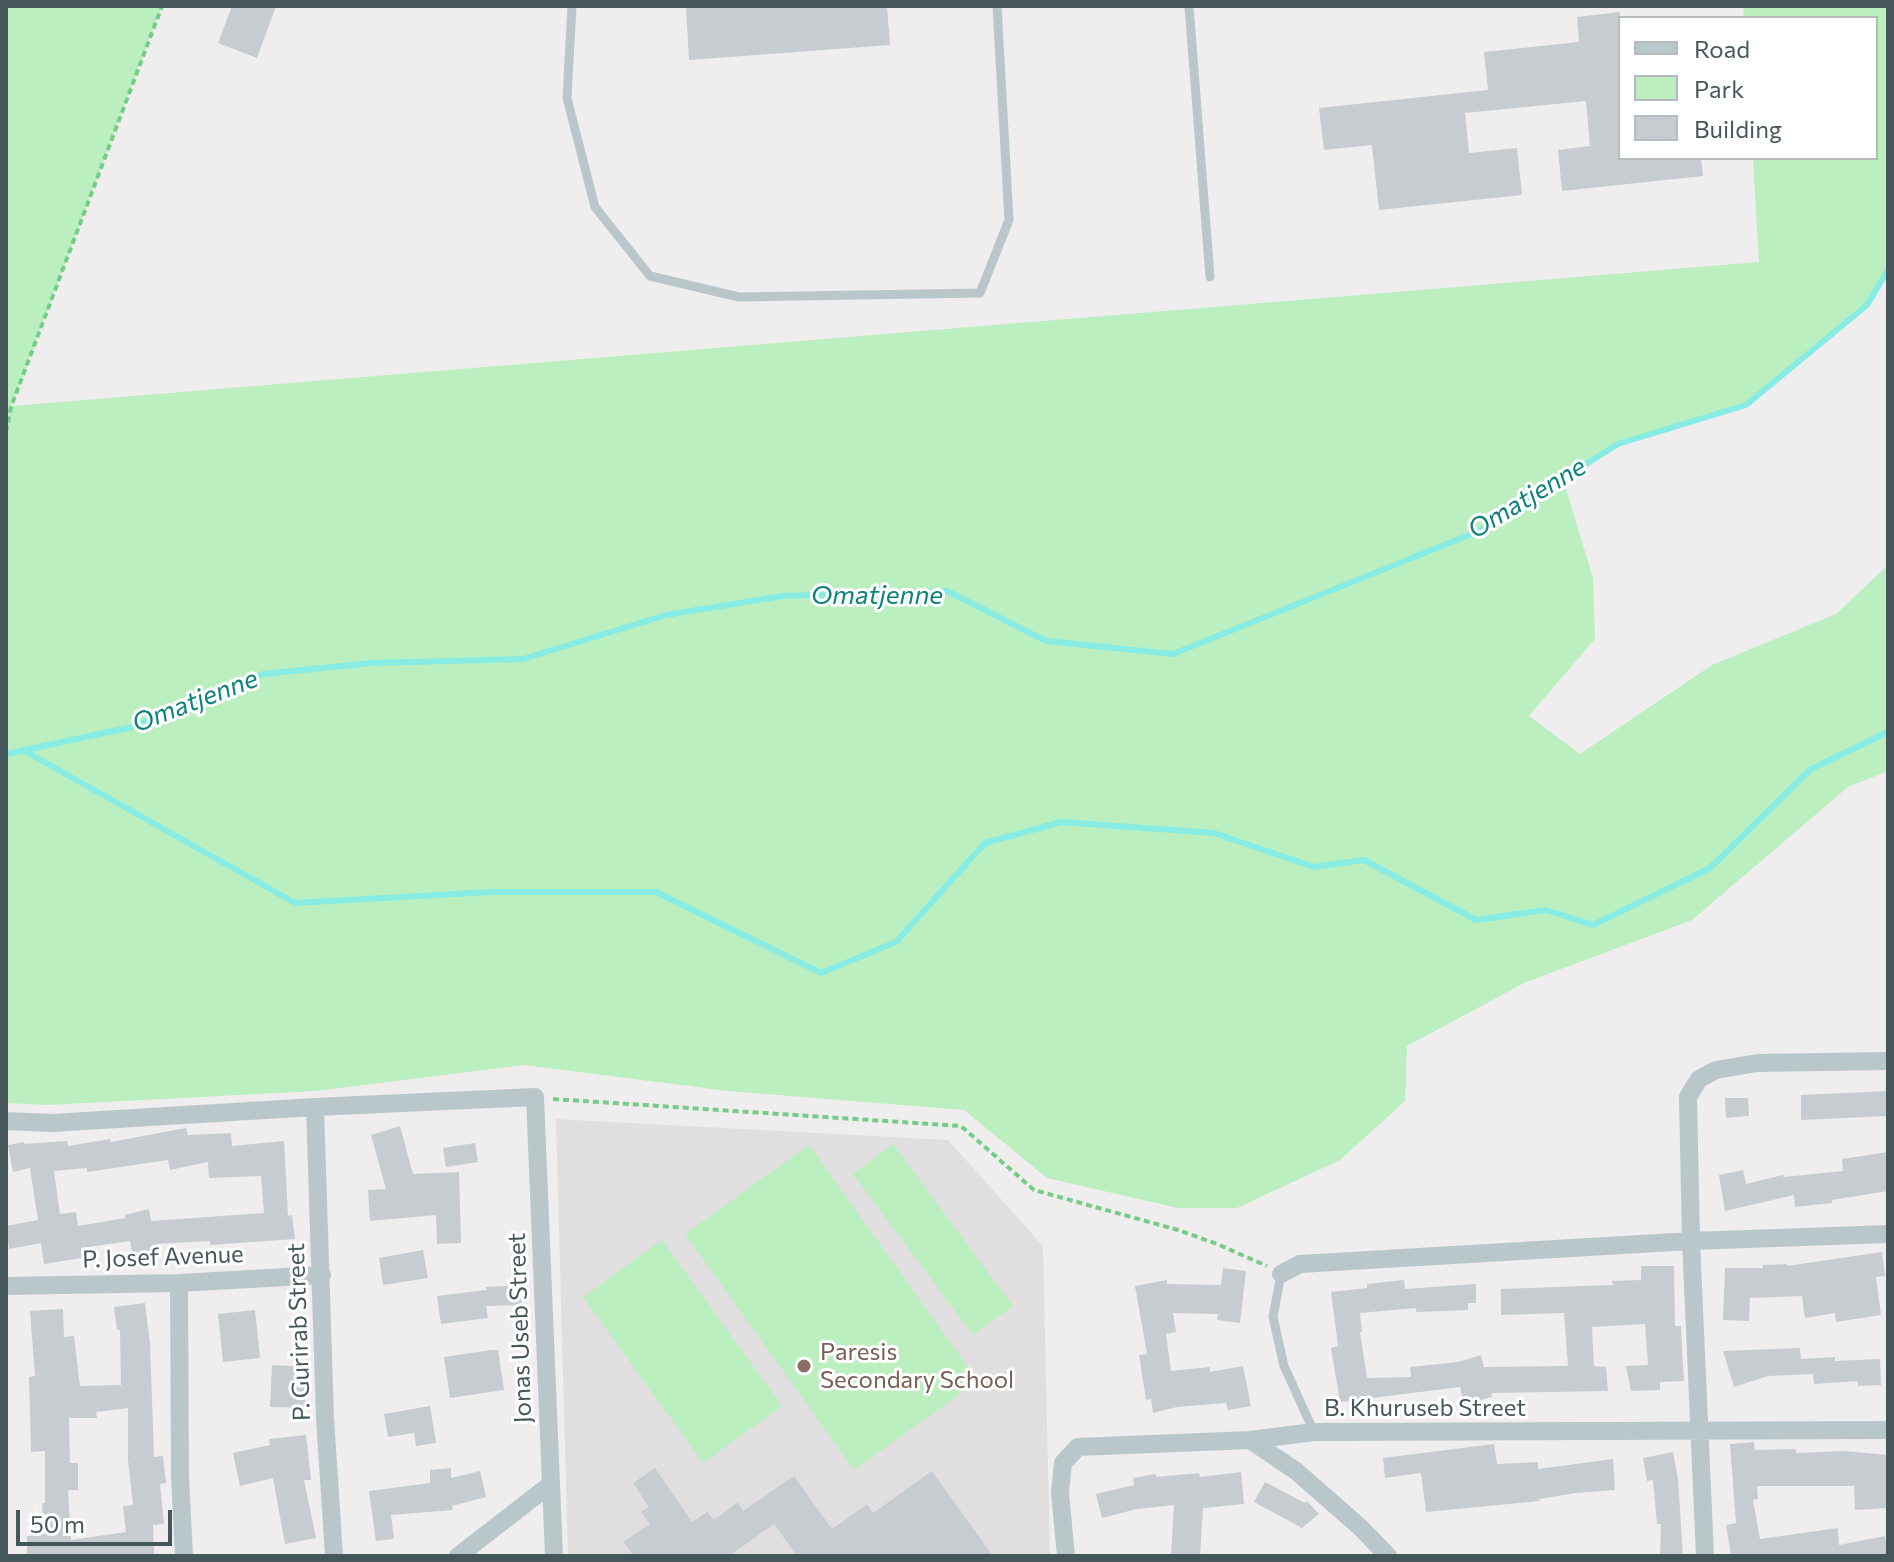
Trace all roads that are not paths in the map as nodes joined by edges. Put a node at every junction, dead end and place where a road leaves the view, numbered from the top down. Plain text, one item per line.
1 (572, 6) edge
2 (997, 6) edge
3 (1189, 6) edge
4 (1210, 277) dead end
5 (1888, 1061) edge
6 (315, 1107) junction
7 (6, 1121) edge
8 (1888, 1234) edge
9 (1691, 1241) junction
10 (1281, 1274) joint
11 (322, 1275) junction
12 (179, 1283) junction
13 (6, 1286) edge
14 (1699, 1430) junction
15 (1888, 1430) edge
16 (1314, 1432) junction
17 (1250, 1440) junction
18 (551, 1484) junction
19 (184, 1556) edge
20 (334, 1556) edge
21 (458, 1556) edge
22 (554, 1556) edge
23 (1066, 1556) edge
24 (1388, 1556) edge
25 (1705, 1556) edge

1 - 2 lane
3 - 4 lane
5 - 9 street
6 - 7 street
6 - 11 street, P. Gurirab Street
6 - 18 street, Jonas Useb Street
8 - 9 street
9 - 10 street
9 - 14 street
10 - 16 lane
11 - 12 street, P. Josef Avenue
11 - 20 street, P. Gurirab Street
12 - 13 street, P. Josef Avenue
12 - 19 street
14 - 15 street, B. Khuruseb Street
14 - 16 street, B. Khuruseb Street
14 - 25 street
16 - 17 street, B. Khuruseb Street
17 - 23 street, B. Khuruseb Street
17 - 24 street
18 - 21 street
18 - 22 street, Jonas Useb Street

